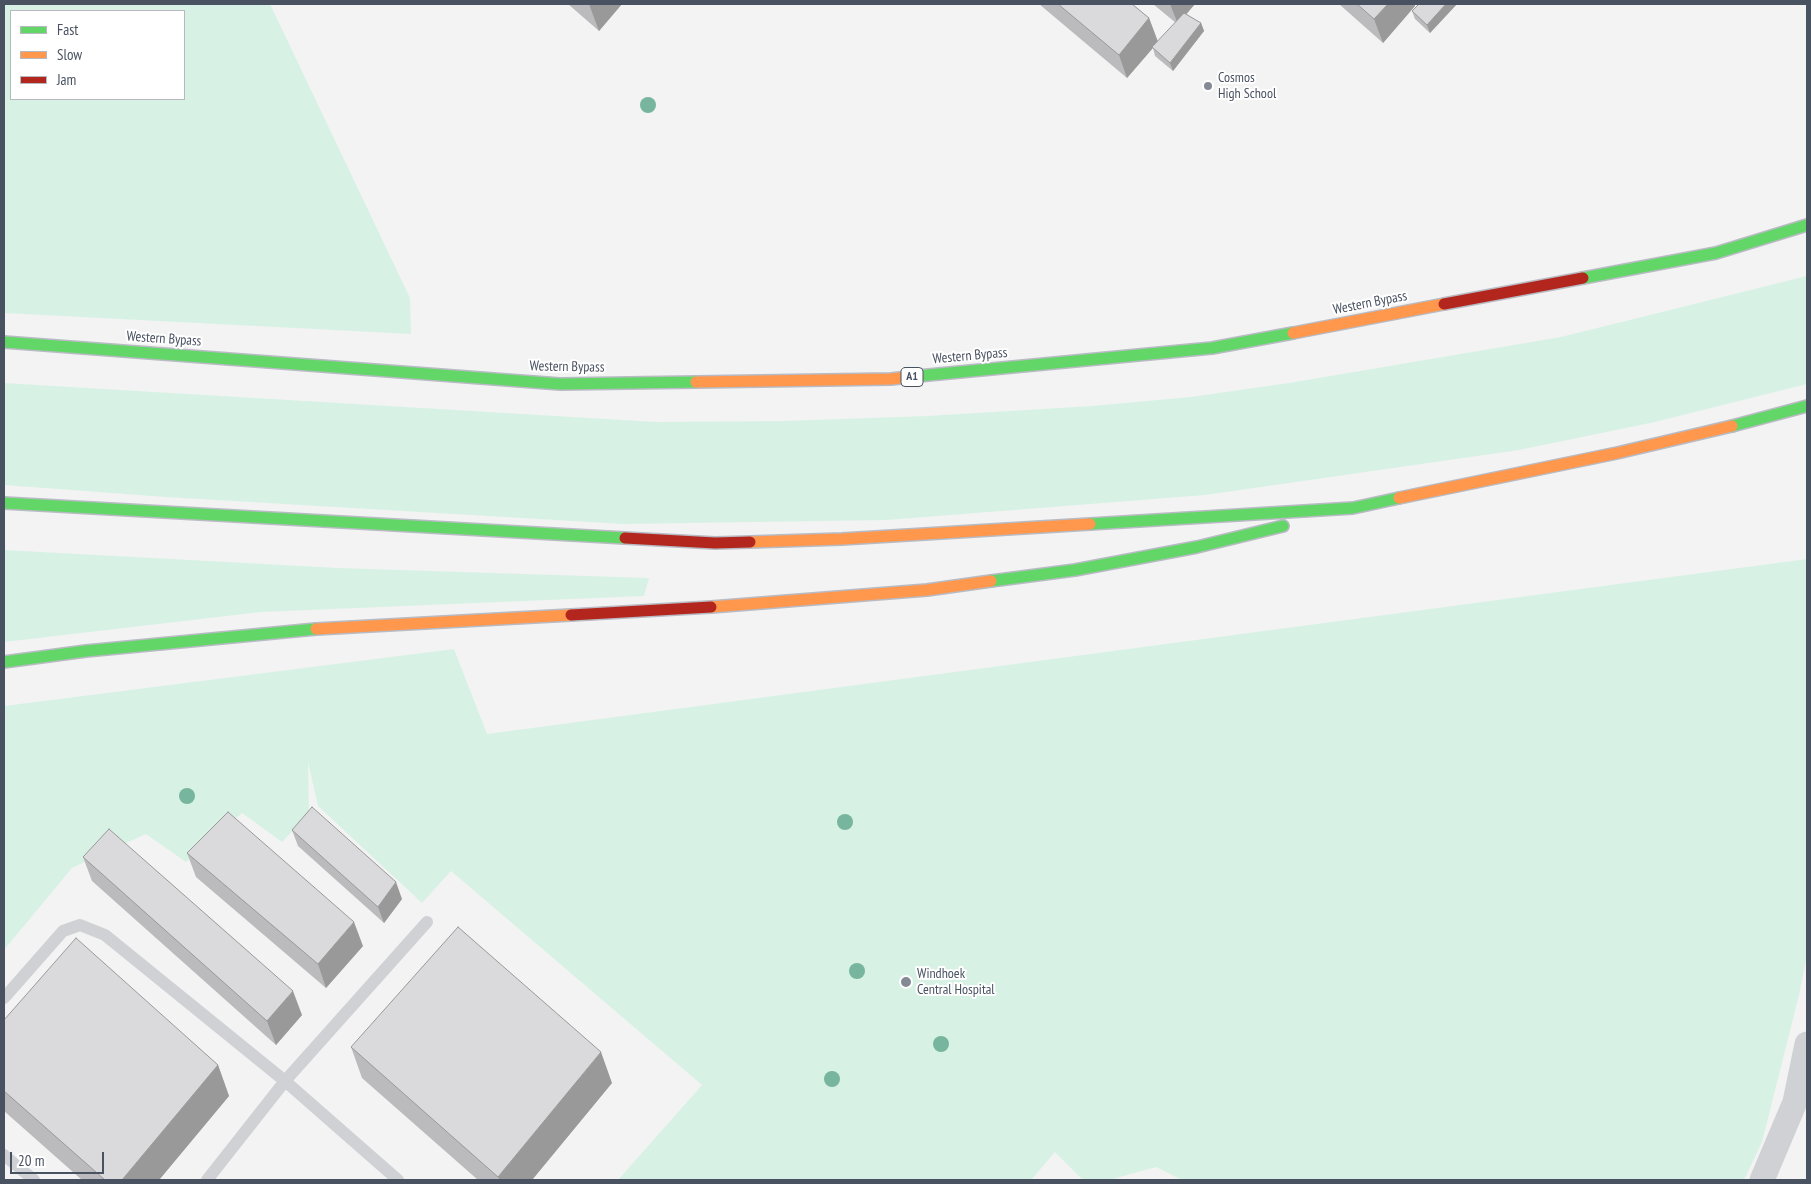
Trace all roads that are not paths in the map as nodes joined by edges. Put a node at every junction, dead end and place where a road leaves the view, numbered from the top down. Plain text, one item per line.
1 (1807, 225) edge
2 (4, 342) edge
3 (1807, 406) edge
4 (4, 503) edge
5 (1353, 508) junction
6 (4, 662) edge
7 (427, 922) dead end
8 (4, 998) edge
9 (1807, 1044) edge
10 (285, 1081) junction
11 (4, 1155) edge
12 (34, 1180) edge
13 (206, 1180) edge
14 (398, 1180) edge
15 (1762, 1180) edge

1 - 2 highway, Western Bypass / A1
3 - 5 highway
4 - 5 highway
5 - 6 highway
7 - 10 lane
8 - 10 lane
9 - 15 street
10 - 13 lane
10 - 14 lane
11 - 12 lane

